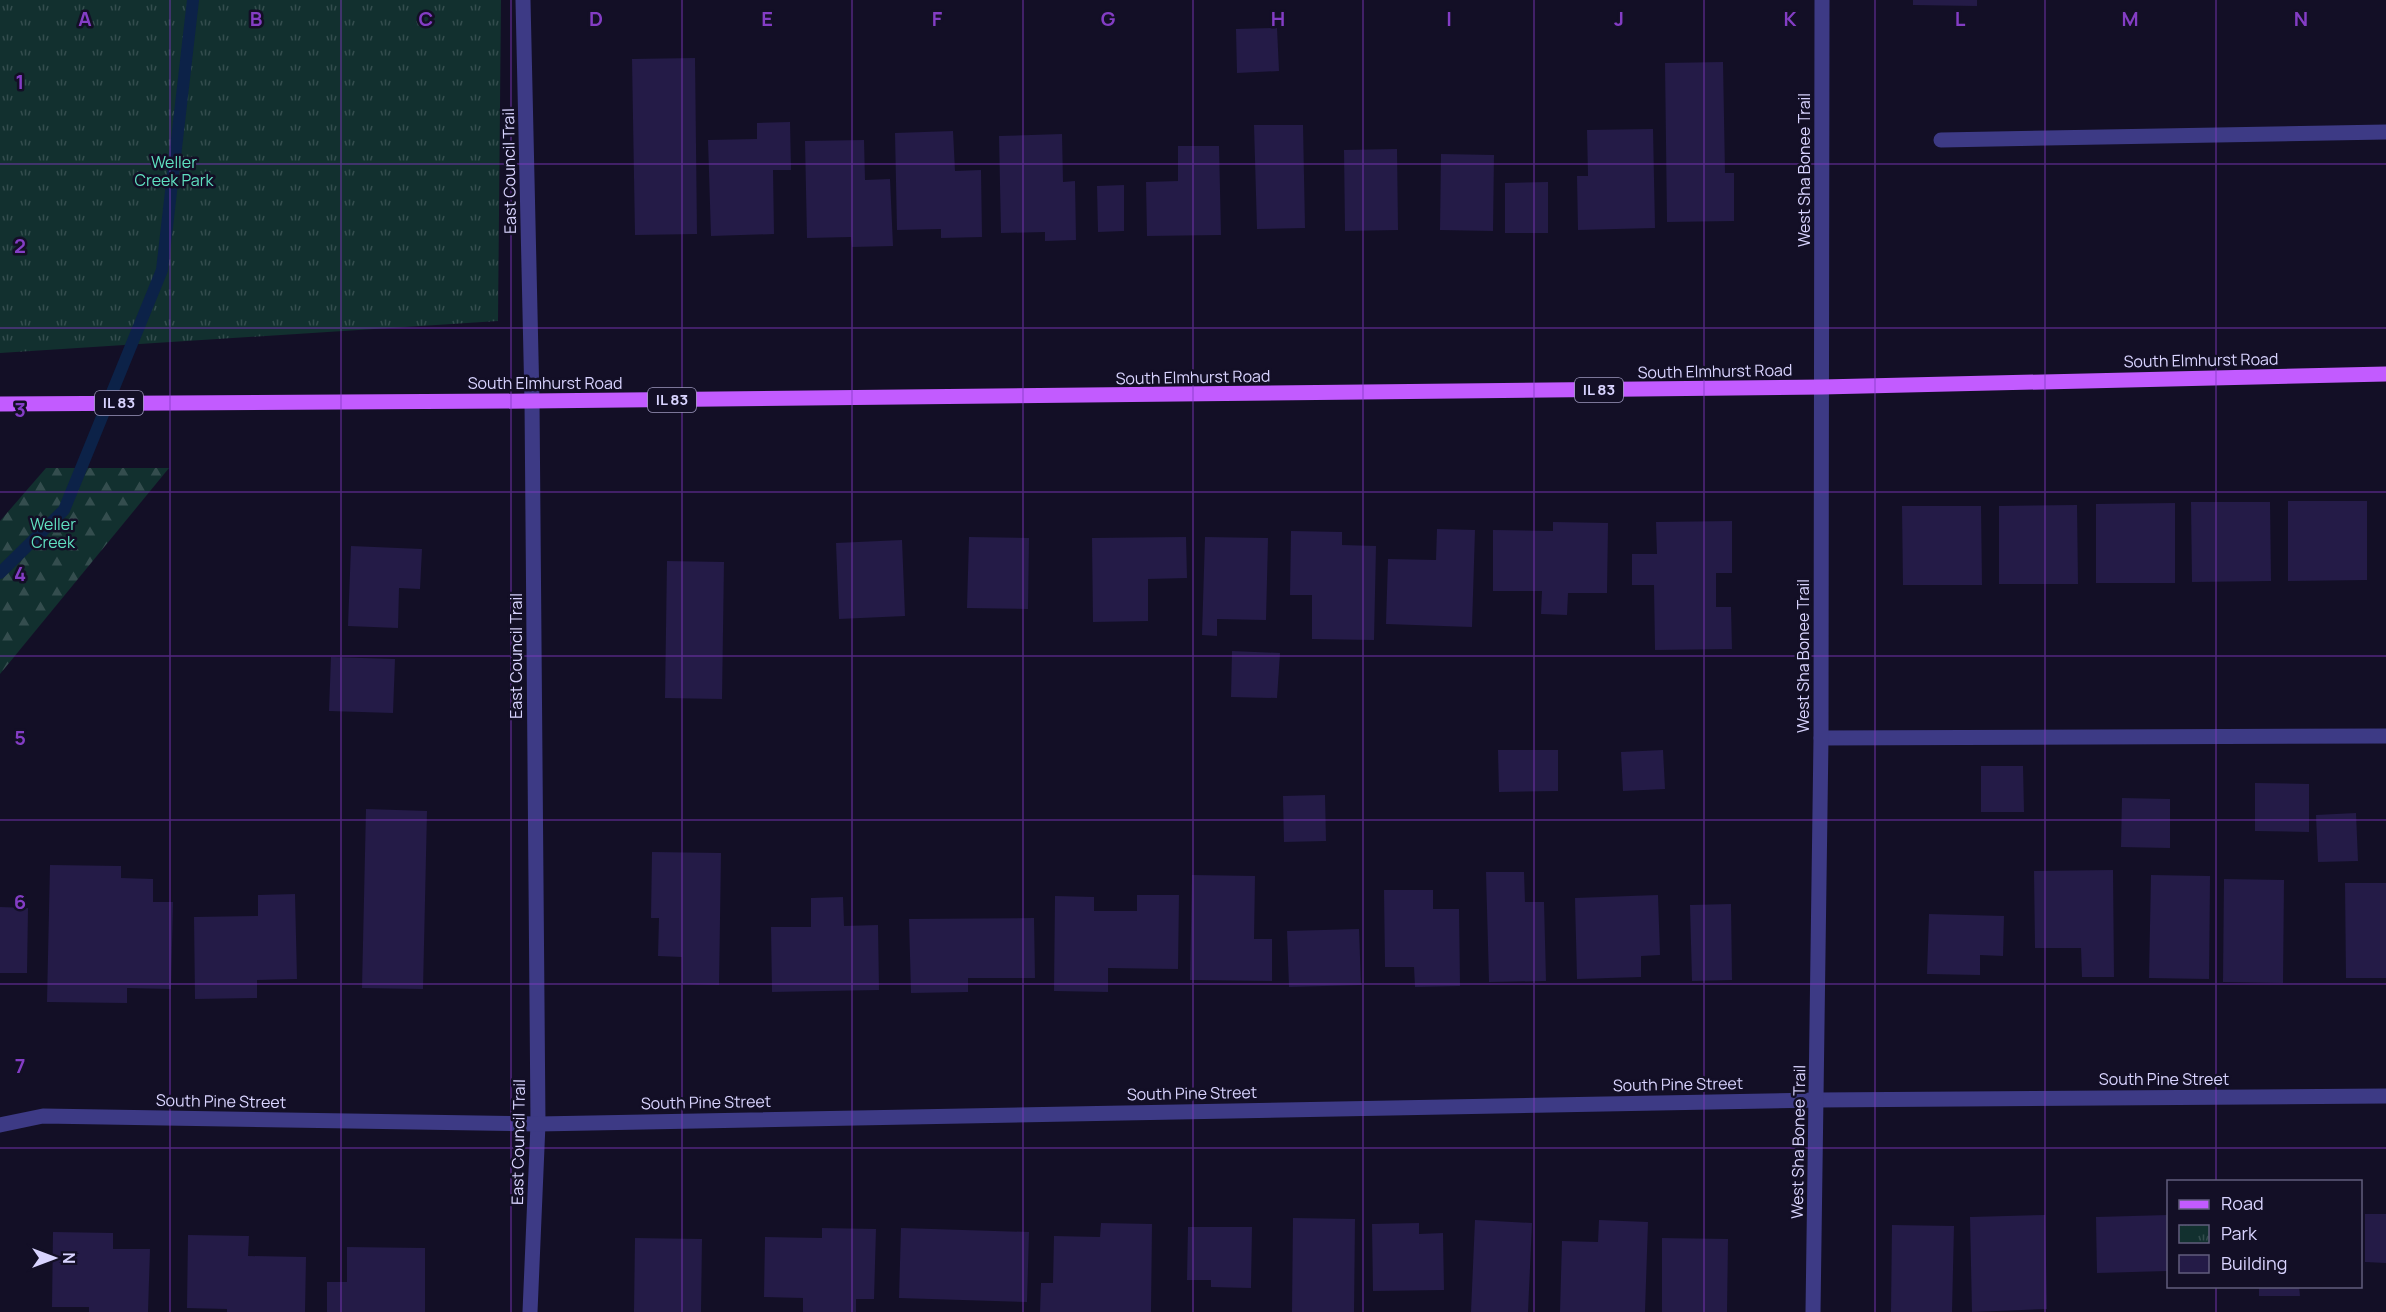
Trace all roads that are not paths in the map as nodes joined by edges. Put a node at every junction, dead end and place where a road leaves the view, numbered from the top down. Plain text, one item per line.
1 (523, 0) edge
2 (1822, 0) edge
3 (2386, 132) edge
4 (1941, 140) dead end
5 (2386, 374) edge
6 (1822, 387) junction
7 (532, 401) junction
8 (4, 404) edge
9 (2386, 736) edge
10 (1821, 738) junction
11 (2386, 1096) edge
12 (1817, 1100) junction
13 (538, 1124) junction
14 (0, 1125) edge
15 (530, 1312) edge
16 (1813, 1312) edge

1 - 7 street, East Council Trail
2 - 6 street, West Sha Bonee Trail
3 - 4 street
5 - 6 main road, South Elmhurst Road / IL 83
6 - 7 main road, South Elmhurst Road / IL 83
6 - 10 street, West Sha Bonee Trail
7 - 8 main road, South Elmhurst Road / IL 83
7 - 13 street, East Council Trail
9 - 10 street
10 - 12 street, West Sha Bonee Trail
11 - 12 street, South Pine Street
12 - 13 street, South Pine Street
12 - 16 street, West Sha Bonee Trail
13 - 14 street, South Pine Street
13 - 15 street, East Council Trail

